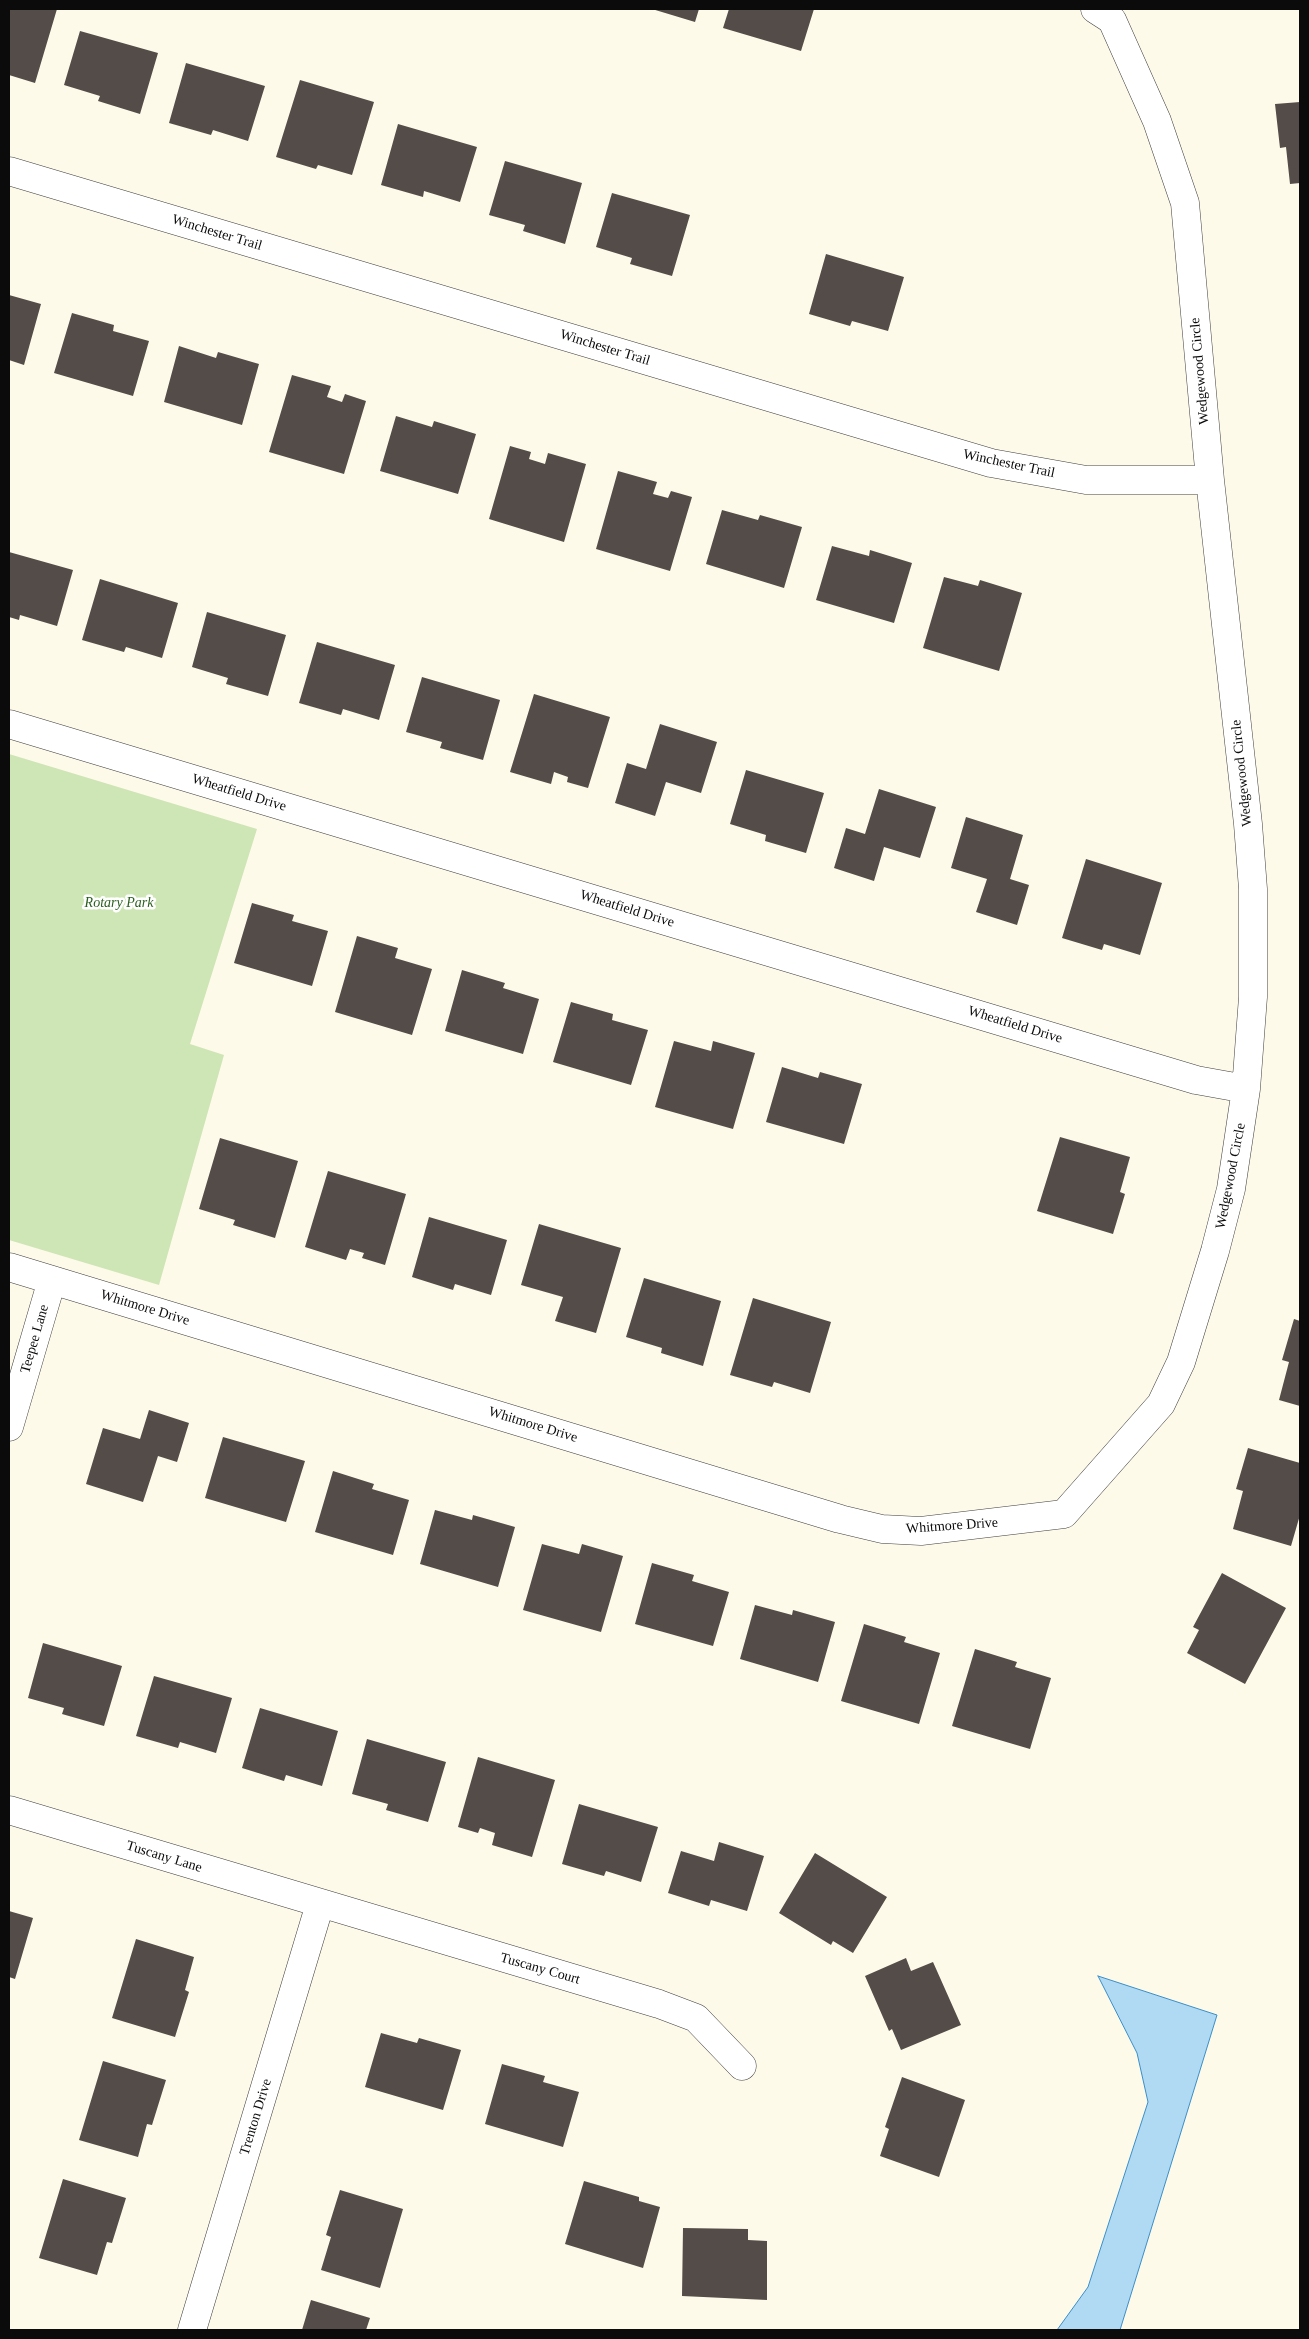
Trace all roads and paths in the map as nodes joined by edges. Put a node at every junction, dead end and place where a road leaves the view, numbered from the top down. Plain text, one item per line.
1 (1094, 9) edge
2 (9, 171) edge
3 (1210, 480) junction
4 (9, 724) edge
5 (1246, 1089) junction
6 (9, 1267) edge
7 (52, 1280) junction
8 (9, 1427) edge
9 (1064, 1514) joint
10 (9, 1810) edge
11 (320, 1904) junction
12 (742, 2066) dead end
13 (192, 2330) edge

1 - 3 street, Wedgewood Circle
2 - 3 street, Winchester Trail
3 - 5 street, Wedgewood Circle
4 - 5 street, Wheatfield Drive
5 - 9 street, Wedgewood Circle
6 - 7 street, Whitmore Drive
7 - 8 street, Teepee Lane
7 - 9 street, Whitmore Drive
10 - 11 street, Tuscany Lane
11 - 12 street, Tuscany Court
11 - 13 street, Trenton Drive

